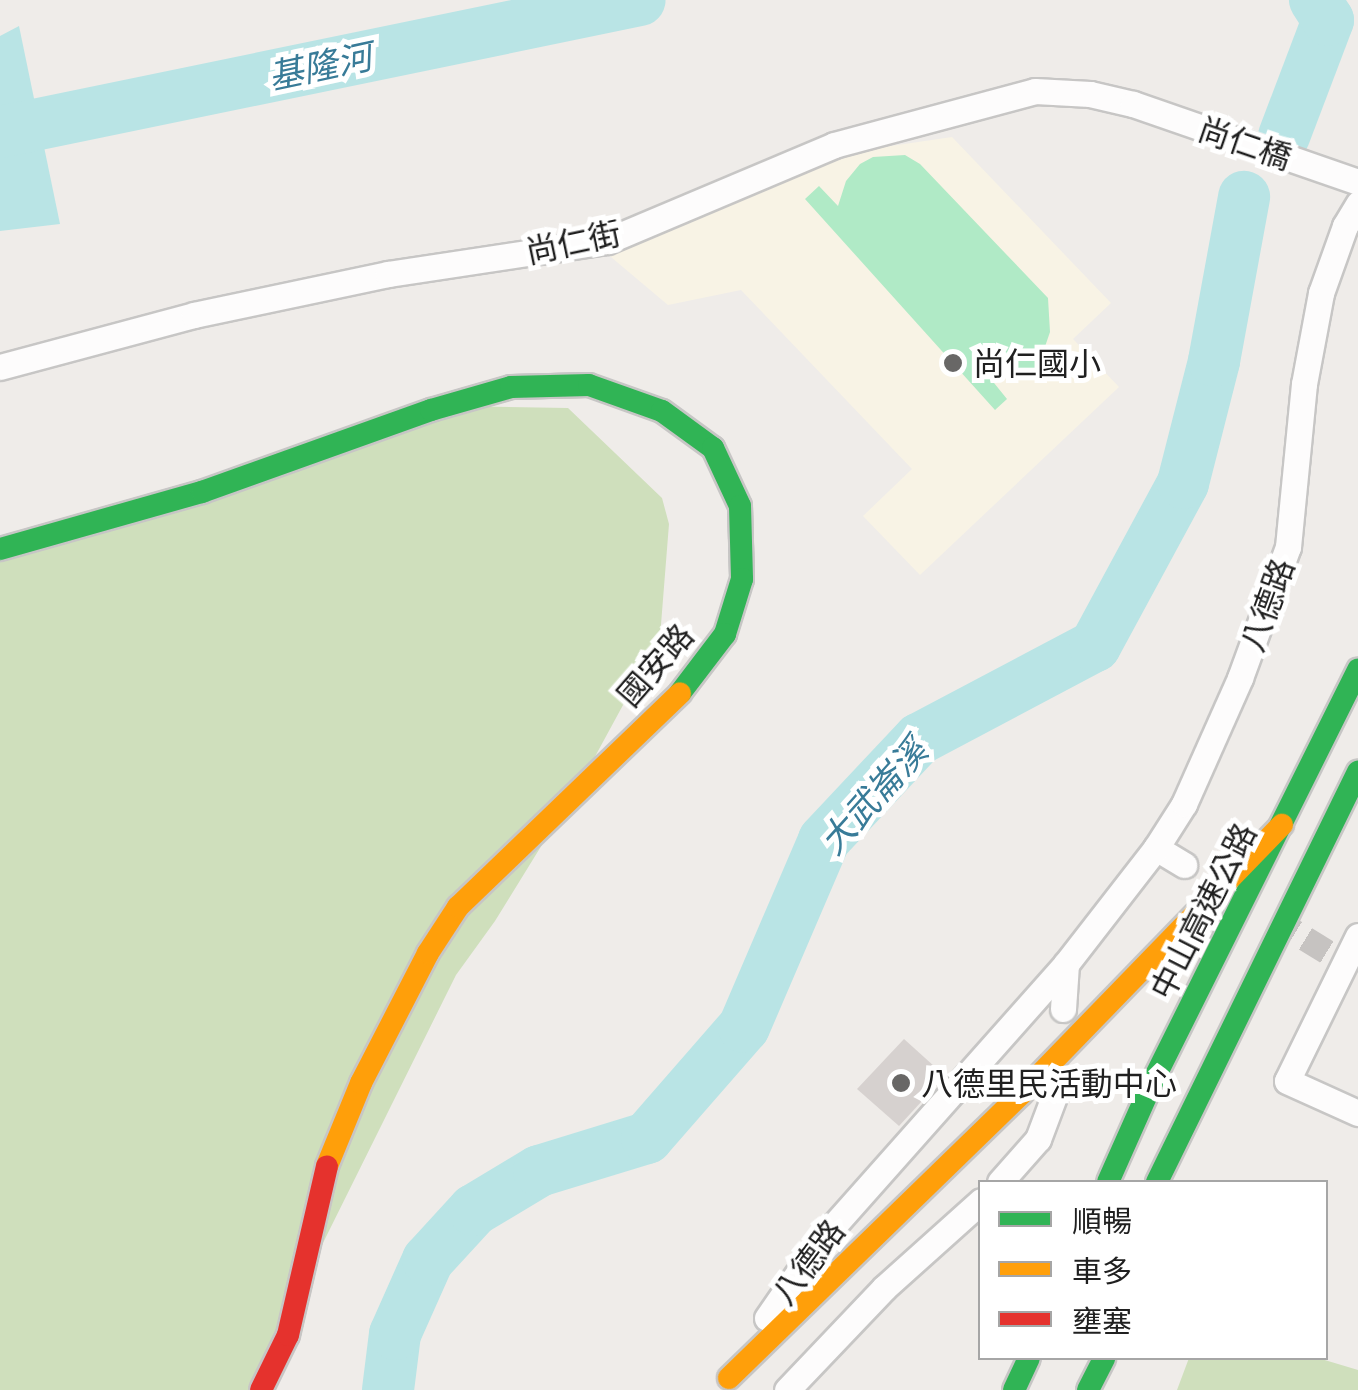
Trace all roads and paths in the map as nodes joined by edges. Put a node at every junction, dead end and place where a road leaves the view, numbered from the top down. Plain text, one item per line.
1 (1133, 104) joint
2 (1358, 182) edge
3 (1358, 204) edge
4 (0, 367) edge
5 (0, 549) edge
6 (1358, 670) edge
7 (1358, 772) edge
8 (1282, 824) junction
9 (1156, 848) junction
10 (1184, 865) dead end
11 (1358, 936) edge
12 (1066, 964) junction
13 (1063, 1009) dead end
14 (1059, 1083) dead end
15 (1195, 1104) junction
16 (1358, 1112) edge
17 (1002, 1180) edge
18 (1109, 1180) edge
19 (1158, 1180) edge
20 (1173, 1180) edge
21 (978, 1202) edge
22 (288, 1335) junction
23 (1028, 1360) edge
24 (1103, 1360) edge
25 (725, 1384) edge
26 (261, 1390) edge
27 (286, 1390) edge
28 (787, 1390) edge
29 (1014, 1390) edge
30 (1088, 1390) edge

1 - 2 street, 尚仁橋
1 - 4 street, 尚仁街
3 - 9 street, 八德路
5 - 22 main road, 國安路
6 - 8 main road, 中山高速公路
7 - 15 main road
8 - 18 main road, 中山高速公路
8 - 25 main road
9 - 10 street
9 - 12 street, 八德路
11 - 16 street
12 - 13 street
12 - 25 street, 八德路
14 - 17 street
15 - 19 main road
15 - 20 main road
21 - 28 street, 八德路
22 - 26 main road, 國安路
22 - 27 main road
23 - 29 main road
24 - 30 main road

